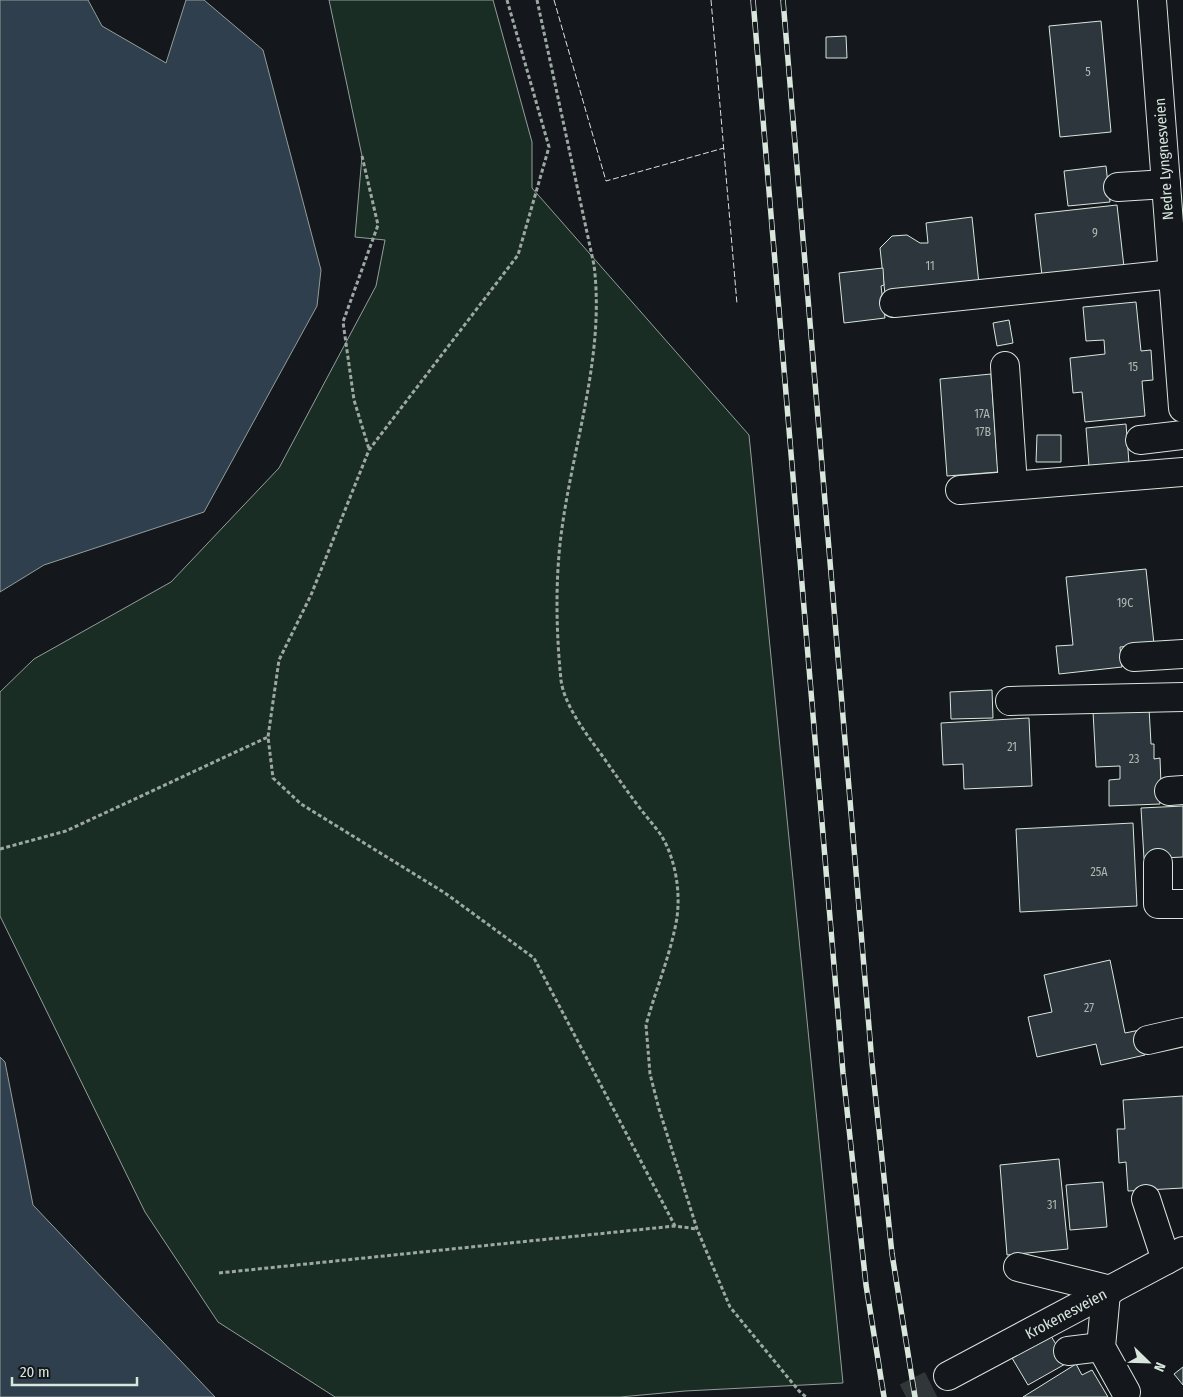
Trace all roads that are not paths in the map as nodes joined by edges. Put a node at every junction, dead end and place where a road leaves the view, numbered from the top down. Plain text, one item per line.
1 (1152, 0) edge
2 (1166, 184) junction
3 (1118, 187) dead end
4 (1173, 274) junction
5 (894, 303) dead end
6 (1005, 366) dead end
7 (1183, 408) edge
8 (1183, 435) edge
9 (1140, 440) dead end
10 (1183, 472) edge
11 (1013, 485) junction
12 (960, 490) dead end
13 (1183, 654) edge
14 (1134, 657) dead end
15 (1183, 697) edge
16 (1010, 701) dead end
17 (1158, 863) dead end
18 (1183, 904) edge
19 (1183, 1032) edge
20 (1148, 1040) dead end
21 (1146, 1200) dead end
22 (1175, 1255) edge
23 (1018, 1267) dead end
24 (1109, 1291) junction
25 (1102, 1347) junction
26 (1068, 1351) dead end
27 (948, 1376) tunnel mouth
28 (1126, 1392) dead end

1 - 2 street, Nedre Lyngnesveien
2 - 3 street
2 - 4 street, Nedre Lyngnesveien
4 - 5 street
4 - 7 street, Nedre Lyngnesveien
6 - 11 street
8 - 9 street
10 - 11 street
11 - 12 street
13 - 14 street
15 - 16 street
17 - 18 street
19 - 20 street
21 - 22 street
22 - 24 street, Krokenesveien
23 - 24 street
24 - 25 street
24 - 27 street, Krokenesveien
25 - 26 street
25 - 28 street

